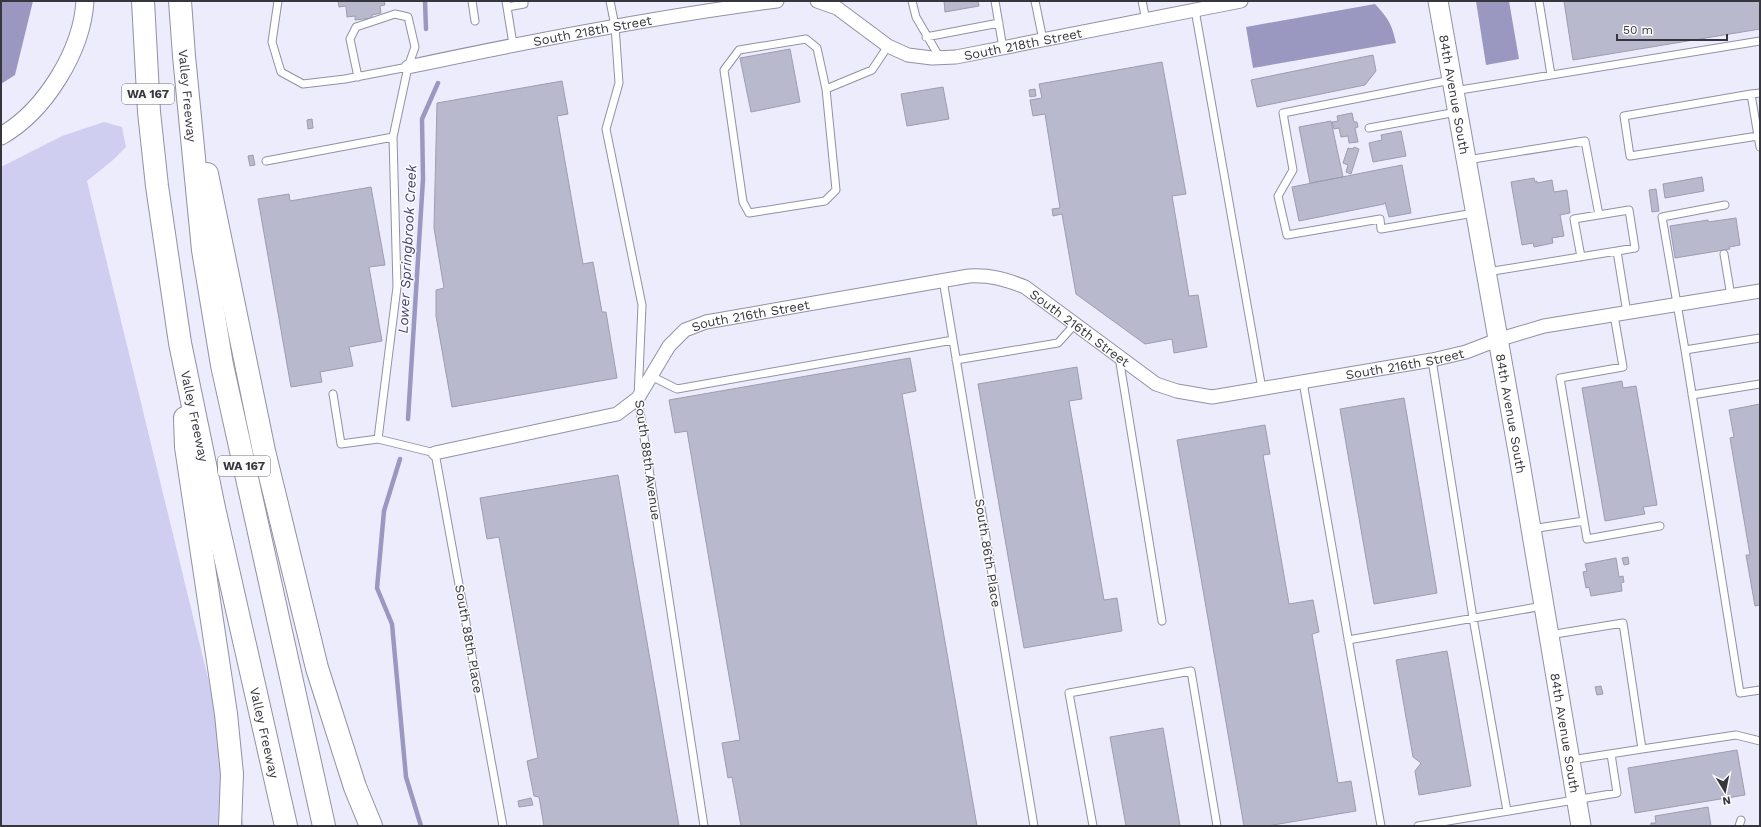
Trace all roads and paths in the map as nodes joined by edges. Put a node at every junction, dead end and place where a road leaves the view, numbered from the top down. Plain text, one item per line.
1 (86, 1) edge
2 (143, 1) edge
3 (180, 1) edge
4 (278, 1) edge
5 (472, 1) edge
6 (524, 1) edge
7 (610, 1) edge
8 (777, 1) edge
9 (817, 1) edge
10 (912, 1) edge
11 (995, 1) edge
12 (1035, 1) edge
13 (1142, 1) edge
14 (1241, 1) edge
15 (1438, 1) edge
16 (1539, 1) edge
17 (506, 4) edge
18 (1195, 10) junction
19 (1146, 20) junction
20 (475, 21) dead end
21 (999, 23) junction
22 (615, 26) junction
23 (926, 37) junction
24 (1043, 40) junction
25 (1760, 41) edge
26 (513, 44) junction
27 (888, 46) junction
28 (1003, 48) junction
29 (940, 58) junction
30 (408, 67) junction
31 (1552, 75) junction
32 (358, 77) junction
33 (1453, 86) junction
34 (826, 89) junction
35 (1760, 93) edge
36 (1751, 94) junction
37 (188, 101) junction
38 (1457, 112) junction
39 (1369, 128) dead end
40 (1, 136) edge
41 (1758, 136) junction
42 (394, 137) junction
43 (1760, 147) edge
44 (1466, 160) junction
45 (266, 161) dead end
46 (1725, 205) dead end
47 (1475, 213) junction
48 (1599, 215) junction
49 (1617, 251) junction
50 (1724, 254) dead end
51 (1581, 257) junction
52 (1485, 273) junction
53 (943, 280) junction
54 (1760, 291) edge
55 (1731, 296) junction
56 (1678, 304) junction
57 (1627, 313) junction
58 (1614, 315) junction
59 (1074, 324) junction
60 (1760, 338) edge
61 (953, 340) junction
62 (1497, 340) junction
63 (180, 343) junction
64 (1685, 350) junction
65 (1119, 357) junction
66 (956, 360) junction
67 (1432, 360) junction
68 (651, 376) junction
69 (1303, 382) junction
70 (1760, 384) edge
71 (1262, 389) junction
72 (333, 394) dead end
73 (1692, 395) junction
74 (638, 398) junction
75 (378, 439) junction
76 (435, 453) junction
77 (1584, 520) junction
78 (1660, 526) dead end
79 (1530, 530) junction
80 (1543, 606) junction
81 (1473, 618) junction
82 (1162, 621) dead end
83 (1548, 635) junction
84 (1348, 640) junction
85 (1760, 690) edge
86 (1760, 741) edge
87 (1642, 749) junction
88 (1611, 754) junction
89 (1570, 760) junction
90 (1576, 799) junction
91 (1508, 811) junction
92 (230, 826) edge
93 (286, 826) edge
94 (324, 826) edge
95 (371, 826) edge
96 (502, 826) edge
97 (704, 826) edge
98 (1034, 826) edge
99 (1093, 826) edge
100 (1217, 826) edge
101 (1381, 826) edge
102 (1418, 826) edge
103 (1581, 826) edge

1 - 40 street
2 - 63 highway, Valley Freeway / WA 167
3 - 37 highway, Valley Freeway / WA 167
4 - 32 lane
5 - 20 lane
6 - 17 lane
7 - 22 lane, South 88th Avenue
8 - 22 street, South 218th Street
9 - 27 street, South 218th Street
10 - 23 lane
11 - 21 lane
12 - 24 lane
13 - 19 lane
14 - 18 street, South 218th Street
15 - 33 main road, 84th Avenue South
16 - 31 lane
17 - 26 lane
18 - 19 street, South 218th Street
18 - 71 lane
19 - 24 street, South 218th Street
21 - 23 lane
21 - 28 lane
22 - 26 street, South 218th Street
22 - 74 lane, South 88th Avenue
23 - 29 lane
24 - 28 street, South 218th Street
25 - 31 lane
26 - 30 street, South 218th Street
27 - 29 street, South 218th Street
27 - 34 lane
28 - 29 street, South 218th Street
30 - 32 lane
30 - 32 lane
30 - 42 lane
31 - 33 lane
33 - 38 main road, 84th Avenue South
33 - 47 lane
34 - 34 lane
35 - 36 lane
36 - 41 lane
36 - 41 lane
37 - 94 highway, Valley Freeway / WA 167
37 - 95 highway
38 - 39 lane
38 - 44 main road, 84th Avenue South
41 - 43 lane
42 - 45 lane
42 - 75 lane
44 - 47 main road, 84th Avenue South
44 - 48 lane
46 - 56 lane
47 - 52 main road, 84th Avenue South
48 - 49 lane
48 - 51 lane
49 - 51 lane
49 - 57 lane
50 - 55 lane
51 - 52 lane
52 - 62 main road, 84th Avenue South
53 - 59 street, South 216th Street
53 - 61 lane, South 86th Place
53 - 68 street, South 216th Street
54 - 55 street, South 216th Street
55 - 56 street, South 216th Street
56 - 57 street, South 216th Street
56 - 64 lane
57 - 58 street, South 216th Street
58 - 62 street, South 216th Street
58 - 77 lane
59 - 65 street, South 216th Street
59 - 66 lane
60 - 64 lane
61 - 66 lane, South 86th Place
61 - 68 lane
62 - 67 street, South 216th Street
62 - 79 main road, 84th Avenue South
63 - 92 highway
63 - 93 highway, Valley Freeway / WA 167
64 - 73 lane
65 - 71 street, South 216th Street
65 - 82 lane
66 - 98 lane, South 86th Place
67 - 69 street, South 216th Street
67 - 81 lane
68 - 74 street, South 216th Street
69 - 71 street, South 216th Street
69 - 84 lane
70 - 73 lane
72 - 75 lane
73 - 85 lane
74 - 76 street, South 216th Street
74 - 97 lane, South 88th Avenue
75 - 76 lane
76 - 96 lane, South 88th Place
77 - 78 lane
77 - 79 lane
79 - 80 main road, 84th Avenue South
80 - 81 lane
80 - 83 main road, 84th Avenue South
81 - 84 lane
81 - 91 lane
83 - 87 lane
83 - 89 main road, 84th Avenue South
84 - 101 lane
86 - 87 lane
87 - 88 lane
88 - 89 lane
88 - 90 lane
89 - 90 main road, 84th Avenue South
90 - 91 lane
90 - 103 main road, 84th Avenue South
91 - 102 lane
99 - 100 lane

